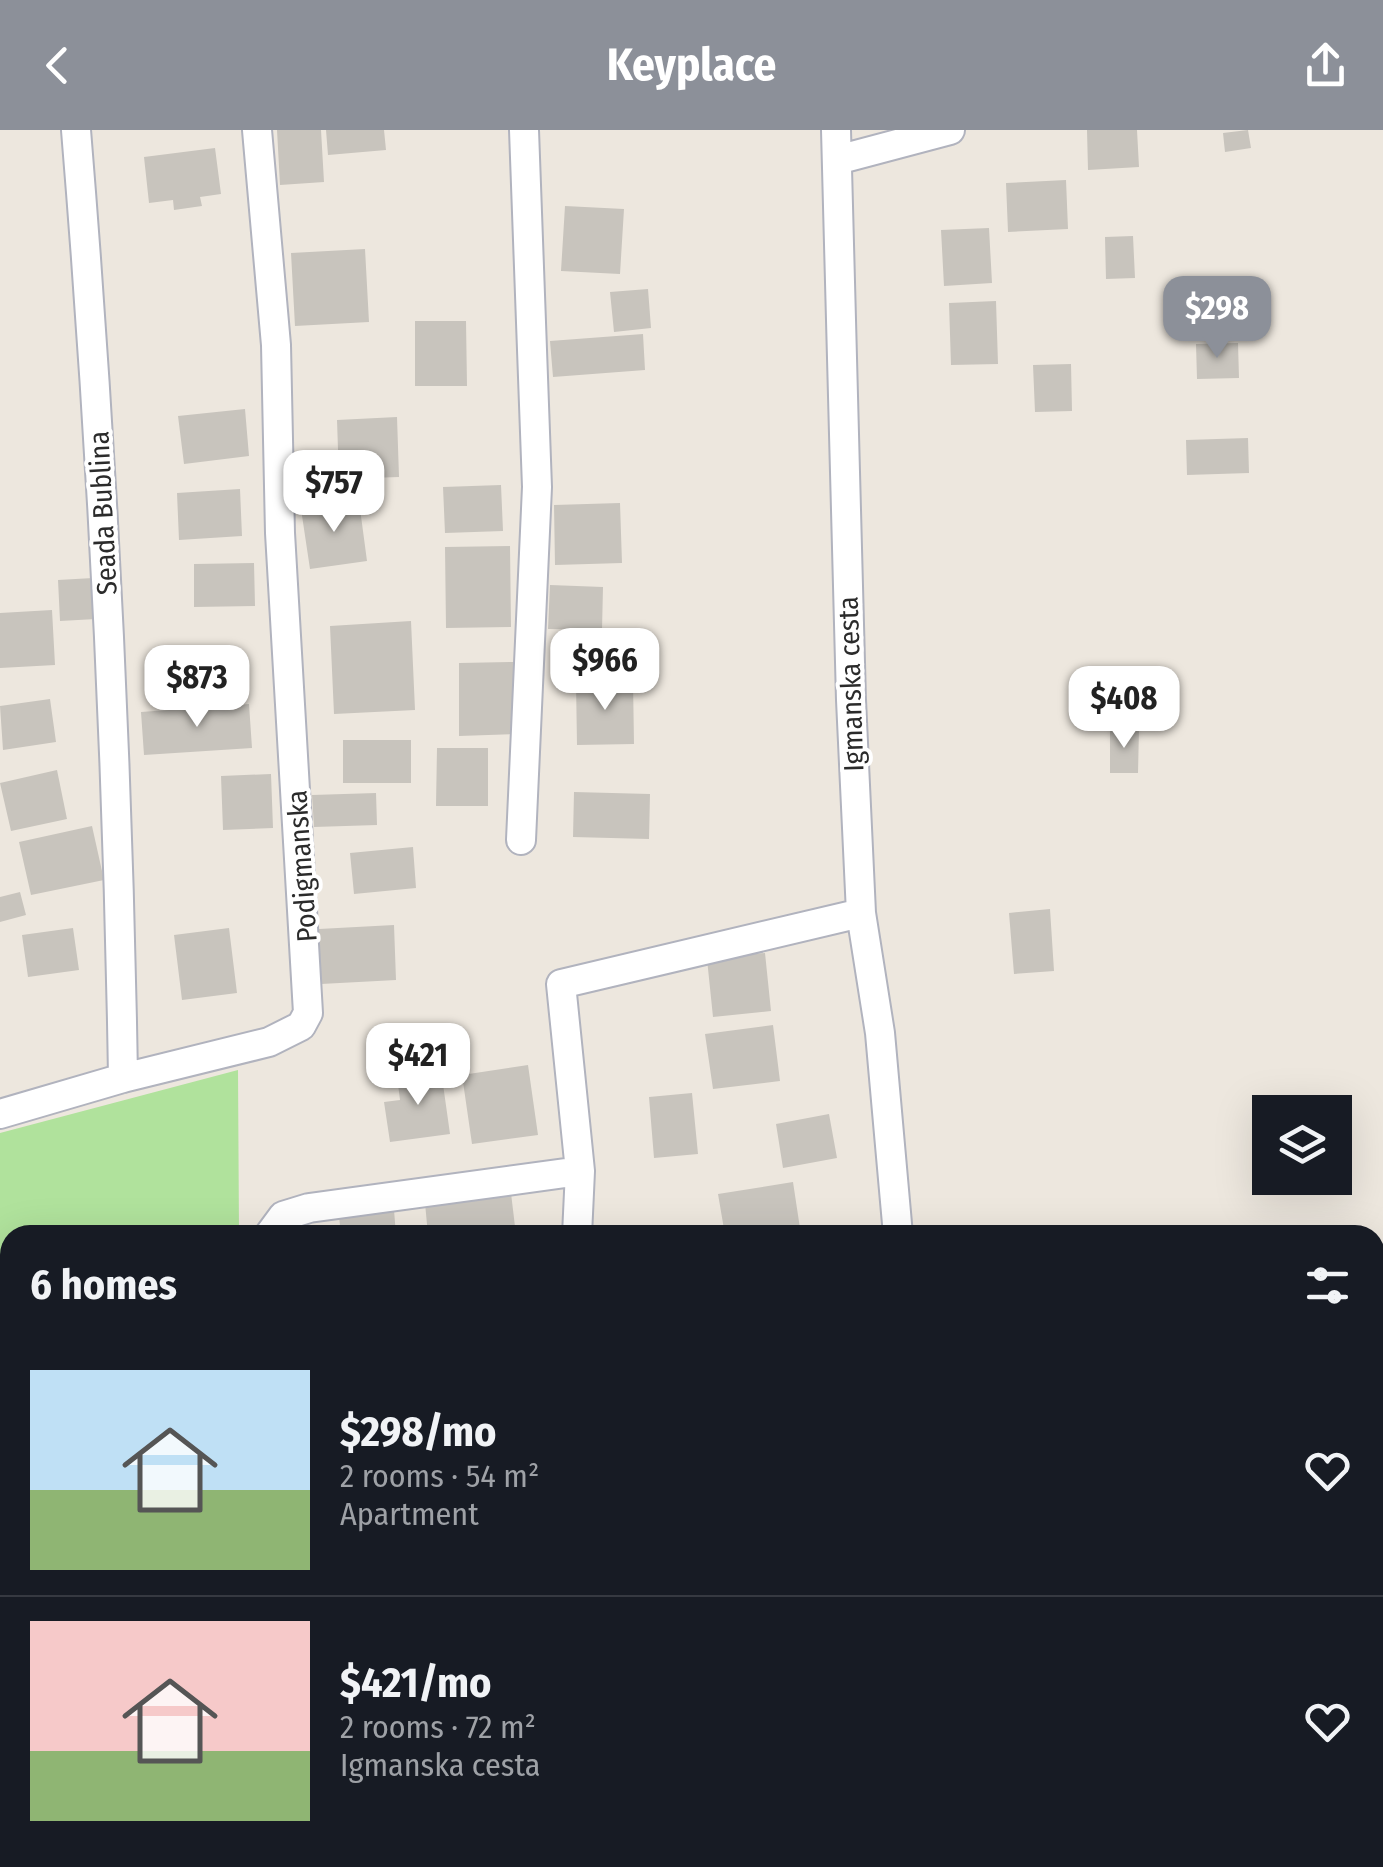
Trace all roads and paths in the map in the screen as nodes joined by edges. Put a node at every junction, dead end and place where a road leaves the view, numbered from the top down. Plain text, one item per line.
1 (76, 130) edge
2 (257, 130) edge
3 (524, 130) edge
4 (836, 130) edge
5 (950, 130) edge
6 (837, 160) junction
7 (521, 840) dead end
8 (861, 913) junction
9 (122, 1078) junction
10 (0, 1114) edge
11 (580, 1171) junction
12 (276, 1225) edge
13 (577, 1225) edge
14 (897, 1225) edge

1 - 9 street, Seada Bublina
2 - 9 street, Podigmanska
3 - 7 street
4 - 6 street, Igmanska cesta
5 - 6 street
6 - 8 street, Igmanska cesta
8 - 11 street
8 - 14 street, Igmanska cesta
9 - 10 street
11 - 12 street
11 - 13 street

